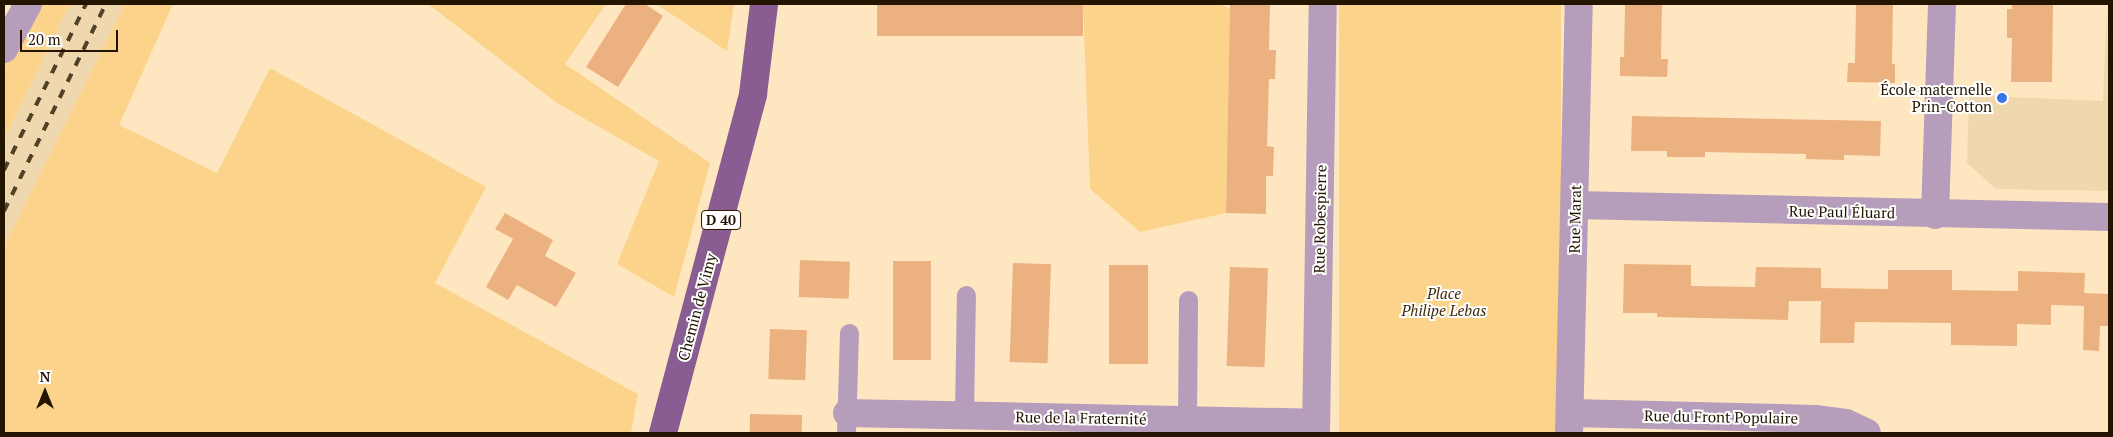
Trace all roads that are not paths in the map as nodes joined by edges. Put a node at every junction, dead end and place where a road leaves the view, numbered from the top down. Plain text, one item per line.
1 (28, 4) edge
2 (764, 4) edge
3 (1323, 4) edge
4 (1579, 4) edge
5 (1942, 4) edge
6 (4, 49) edge
7 (1575, 205) junction
8 (1935, 214) junction
9 (2109, 217) edge
10 (966, 295) dead end
11 (1188, 300) dead end
12 (849, 333) dead end
13 (964, 416) junction
14 (1187, 420) junction
15 (846, 423) edge
16 (1570, 423) edge
17 (1316, 428) edge
18 (663, 433) edge
19 (1867, 433) edge

1 - 6 street
2 - 18 main road, Chemin de Vimy / D 40
3 - 17 street, Rue Robespierre
4 - 7 street, Rue Marat
5 - 8 street
7 - 8 street, Rue Paul Éluard
7 - 16 street, Rue Marat
8 - 9 street, Rue Paul Éluard
10 - 13 lane
11 - 14 lane
12 - 15 lane
13 - 14 street, Rue de la Fraternité
13 - 15 street, Rue de la Fraternité
14 - 17 street, Rue de la Fraternité
16 - 19 street, Rue du Front Populaire

